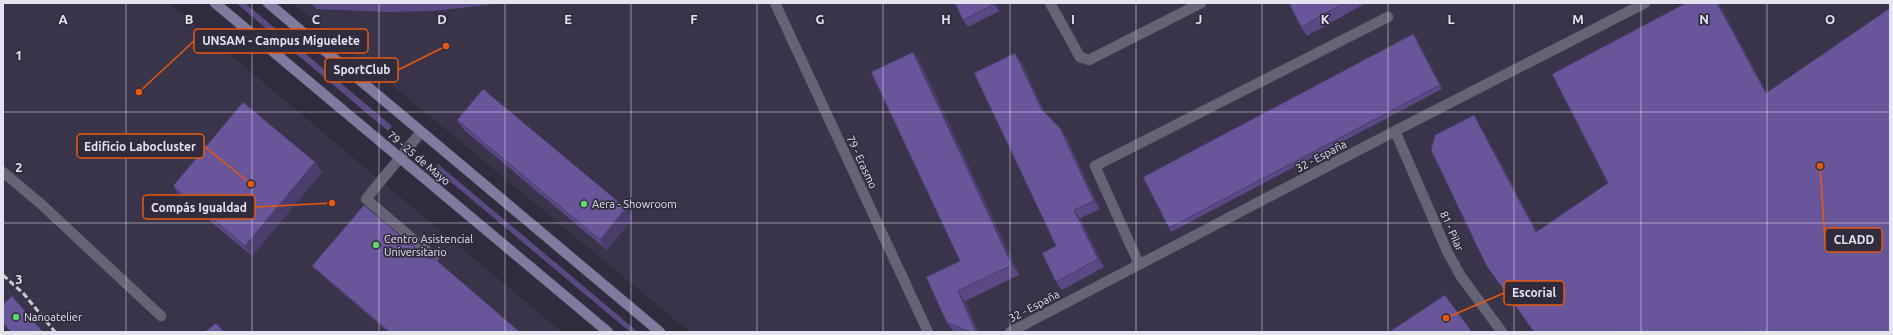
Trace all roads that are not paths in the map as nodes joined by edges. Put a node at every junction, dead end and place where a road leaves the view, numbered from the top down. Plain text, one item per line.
1 (215, 3) edge
2 (268, 3) edge
3 (775, 3) edge
4 (1050, 3) edge
5 (1201, 3) edge
6 (1645, 3) edge
7 (1388, 17) dead end
8 (1395, 131) junction
9 (422, 132) junction
10 (400, 158) junction
11 (3, 172) edge
12 (434, 257) edge
13 (1139, 264) junction
14 (161, 316) dead end
15 (608, 332) edge
16 (660, 332) edge
17 (928, 332) edge
18 (1010, 332) edge
19 (1502, 332) edge

1 - 10 main road, 79 - 25 de Mayo
2 - 9 main road, 79 - 25 de Mayo
3 - 17 street, 79 - Erasmo
4 - 5 street
6 - 8 street, 32 - España
7 - 13 street
8 - 13 street, 32 - España
8 - 19 street, 81 - Pilar
9 - 10 street
9 - 16 main road, 79 - 25 de Mayo
10 - 12 street
10 - 15 main road, 79 - 25 de Mayo
11 - 14 street
13 - 18 street, 32 - España

